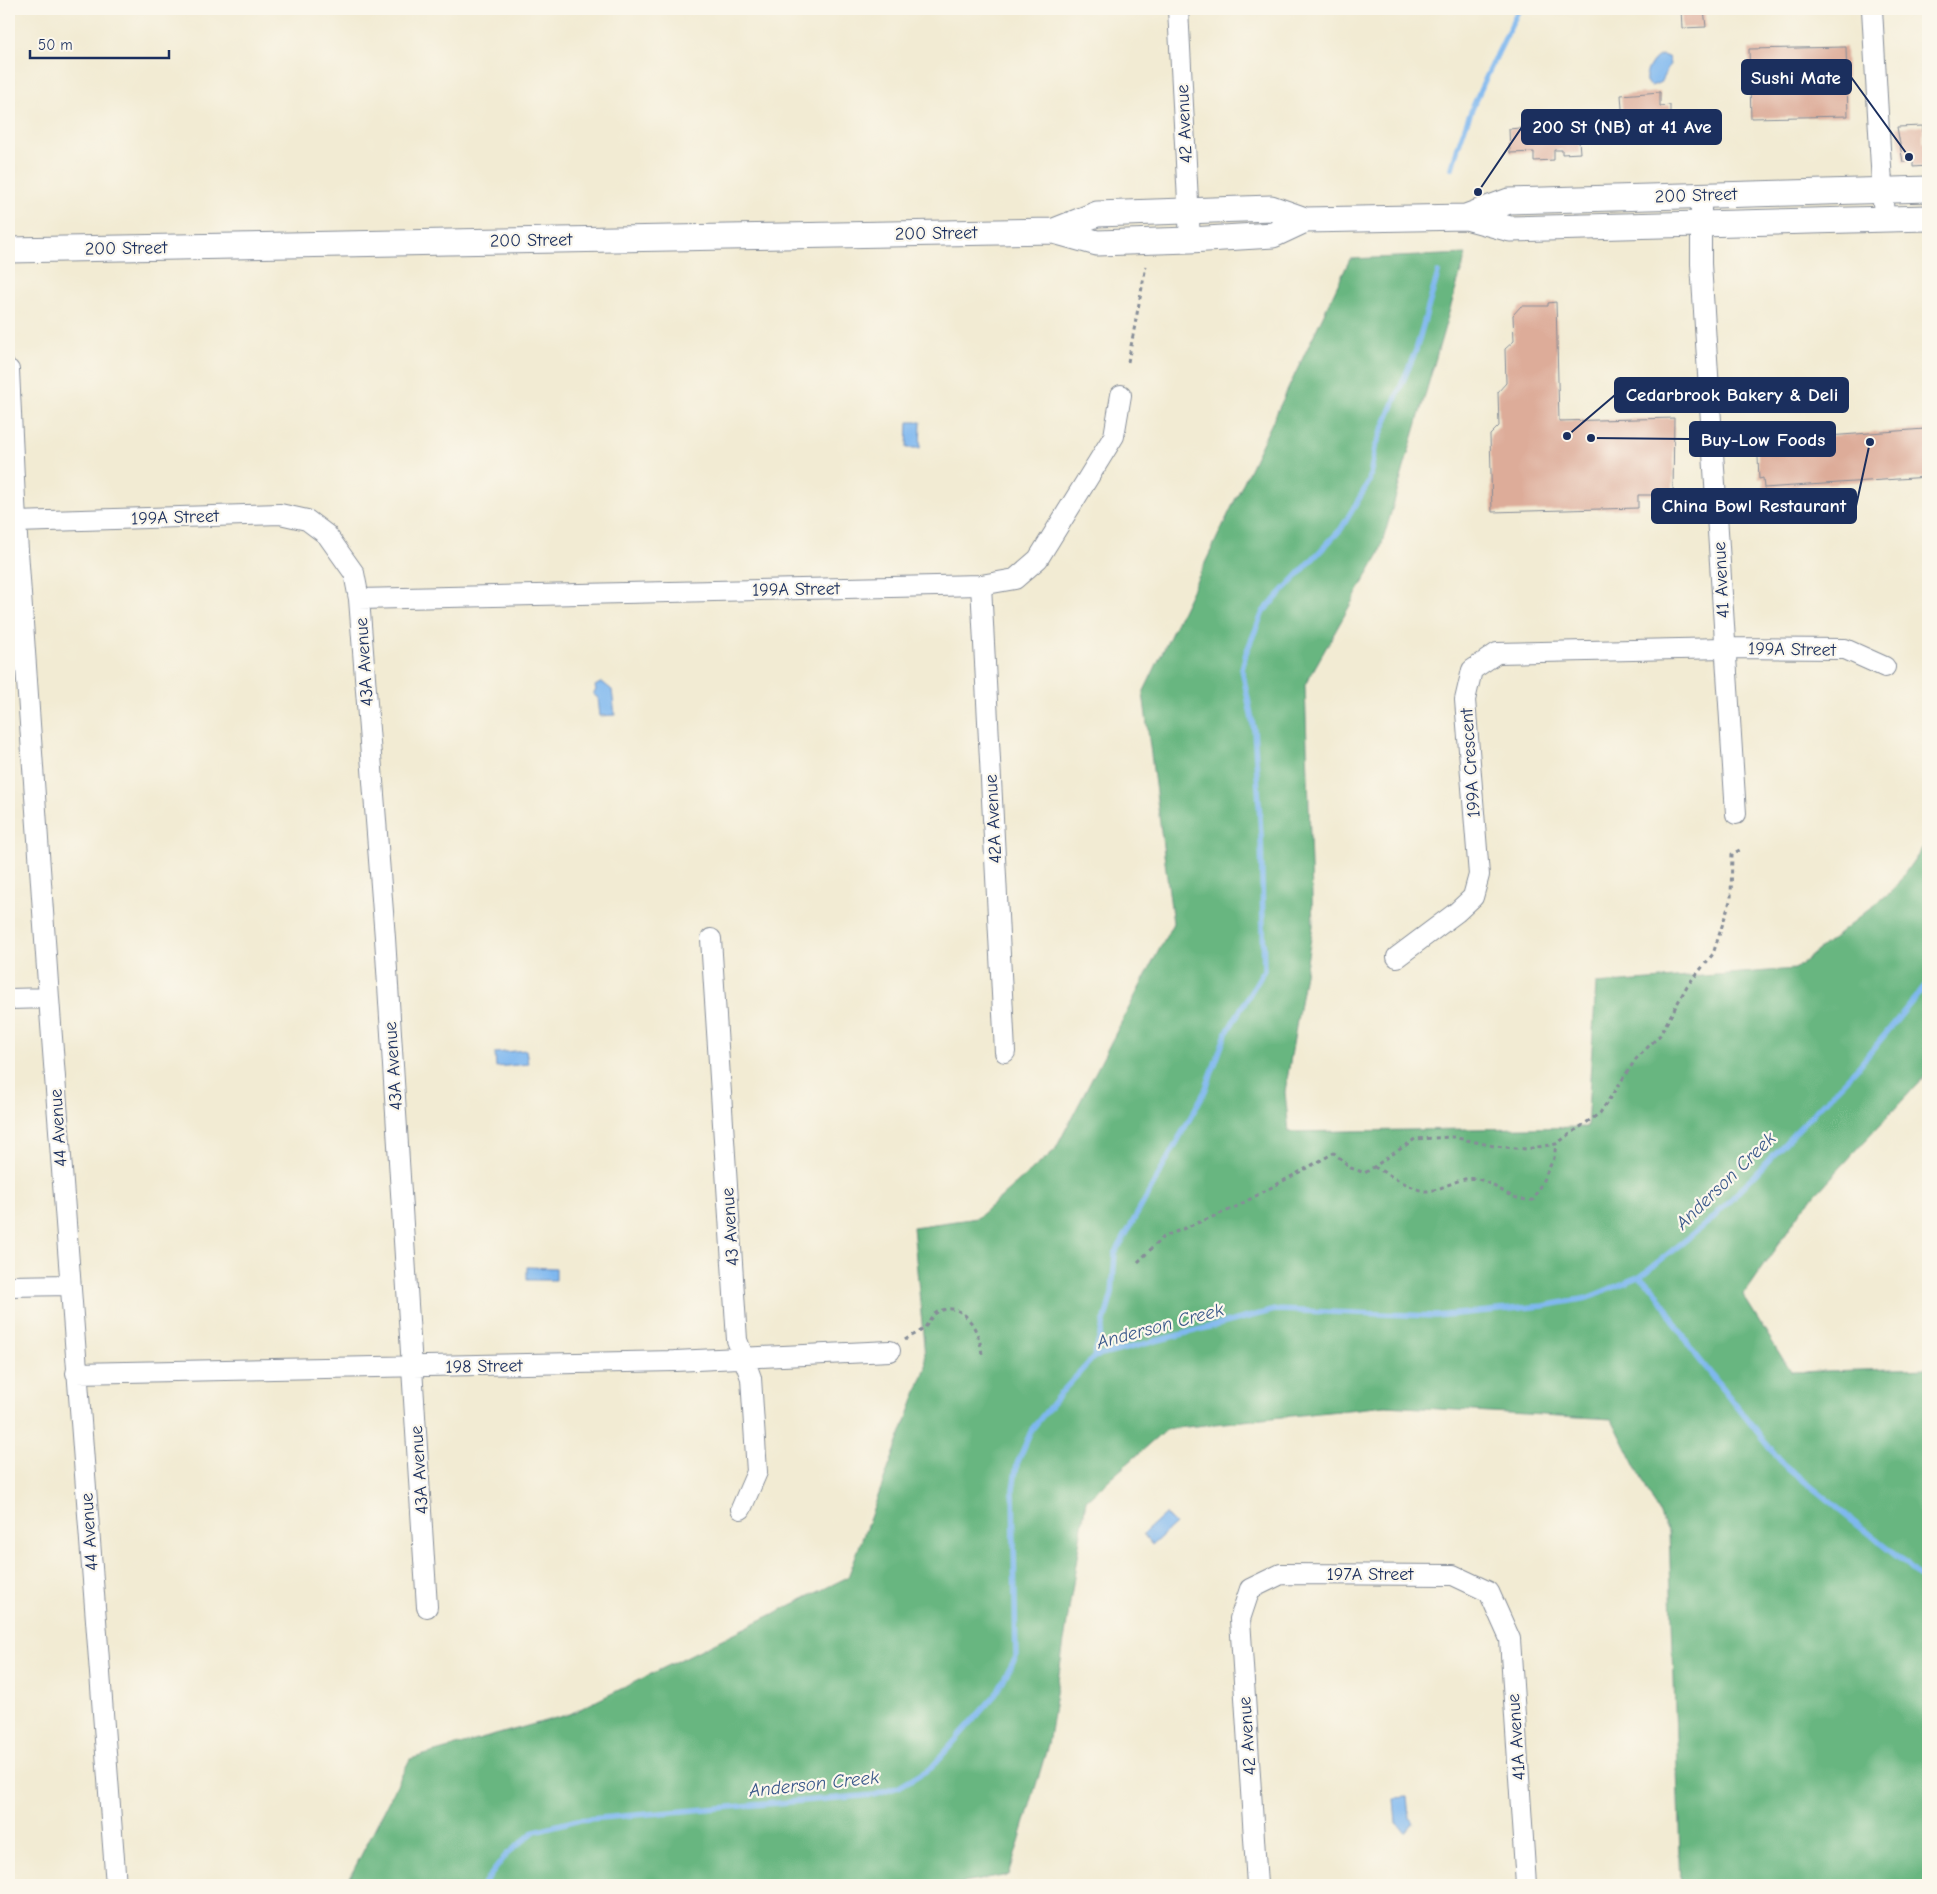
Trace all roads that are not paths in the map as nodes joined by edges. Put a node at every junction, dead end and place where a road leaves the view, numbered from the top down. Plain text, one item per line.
1 (1178, 9) edge
2 (1872, 9) edge
3 (1928, 188) edge
4 (1882, 190) junction
5 (1701, 195) junction
6 (1188, 210) junction
7 (1466, 217) junction
8 (1928, 218) edge
9 (1884, 219) junction
10 (1306, 220) junction
11 (1700, 225) junction
12 (1054, 231) junction
13 (1190, 240) junction
14 (9, 250) edge
15 (9, 370) edge
16 (1121, 395) dead end
17 (16, 522) junction
18 (327, 535) joint
19 (981, 585) junction
20 (359, 599) junction
21 (1725, 648) junction
22 (1884, 667) dead end
23 (1736, 814) dead end
24 (711, 939) dead end
25 (1396, 957) dead end
26 (49, 998) junction
27 (9, 999) edge
28 (1005, 1052) dead end
29 (70, 1285) junction
30 (9, 1286) edge
31 (890, 1351) road end
32 (744, 1358) junction
33 (413, 1366) junction
34 (76, 1373) junction
35 (741, 1509) dead end
36 (1250, 1589) joint
37 (1489, 1592) joint
38 (427, 1607) dead end
39 (116, 1885) edge
40 (1257, 1885) edge
41 (1526, 1885) edge

1 - 6 street, 42 Avenue
2 - 4 street
3 - 4 main road, 200 Street
4 - 5 main road, 200 Street
4 - 9 street
5 - 7 main road, 200 Street
5 - 11 street, 41 Avenue
6 - 10 main road, 200 Street
6 - 12 main road, 200 Street
6 - 13 street, 42 Avenue
7 - 10 main road, 200 Street
7 - 11 main road, 200 Street
8 - 9 main road, 200 Street
9 - 11 main road, 200 Street
10 - 13 main road, 200 Street
11 - 21 street, 41 Avenue
12 - 13 main road, 200 Street
12 - 14 main road, 200 Street
15 - 17 street, 44 Avenue
16 - 19 street, 199A Street
17 - 18 street, 199A Street
17 - 26 street, 44 Avenue
18 - 20 street, 43A Avenue
19 - 20 street, 199A Street
19 - 28 street, 42A Avenue
20 - 33 street, 43A Avenue
21 - 22 street, 199A Street
21 - 23 street, 41 Avenue
21 - 25 street, 199A Crescent
24 - 32 street, 43 Avenue
26 - 27 street
26 - 29 street, 44 Avenue
29 - 30 street
29 - 34 street, 44 Avenue
31 - 32 street, 198 Street
32 - 33 street, 198 Street
32 - 35 street, 43 Avenue
33 - 34 street, 198 Street
33 - 38 street, 43A Avenue
34 - 39 street, 44 Avenue
36 - 37 street, 197A Street
36 - 40 street, 42 Avenue
37 - 41 street, 41A Avenue

